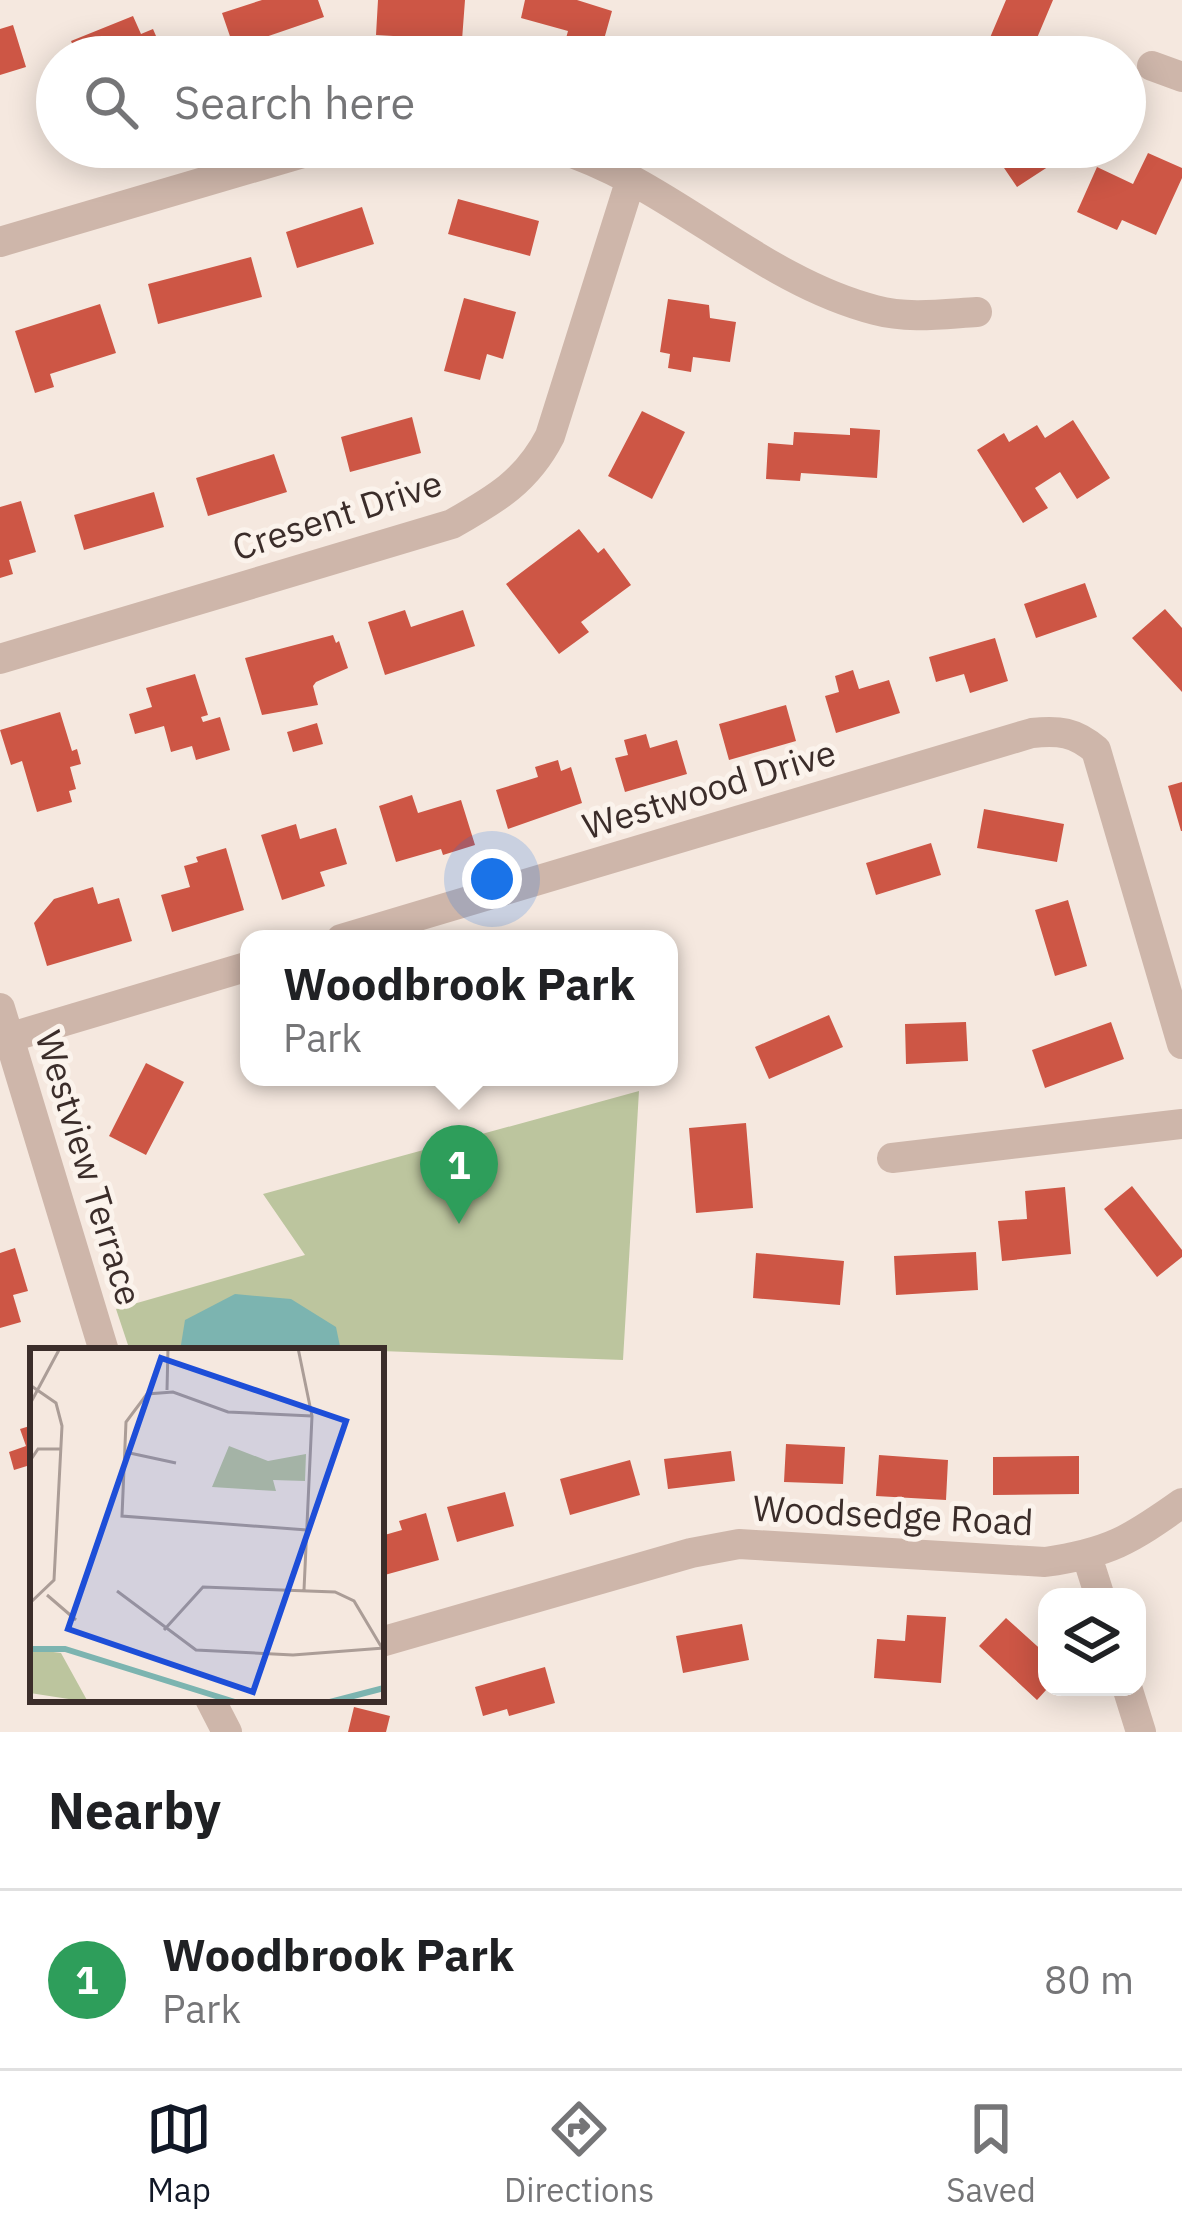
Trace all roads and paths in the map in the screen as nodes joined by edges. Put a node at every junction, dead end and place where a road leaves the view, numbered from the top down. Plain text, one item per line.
1 (1152, 66) dead end
2 (1182, 77) edge
3 (252, 168) edge
4 (600, 168) edge
5 (630, 182) junction
6 (0, 242) edge
7 (977, 312) dead end
8 (0, 659) edge
9 (371, 930) edge
10 (240, 968) edge
11 (4, 1023) edge
12 (1182, 1044) edge
13 (1182, 1124) edge
14 (892, 1158) dead end
15 (103, 1348) edge
16 (1182, 1503) edge
17 (1088, 1556) junction
18 (1097, 1588) edge
19 (384, 1641) edge
20 (1130, 1696) edge
21 (212, 1702) edge
22 (227, 1732) edge
23 (1141, 1732) edge

1 - 2 street
3 - 6 street
4 - 5 street
5 - 7 street
5 - 8 street, Cresent Drive
9 - 12 street, Westwood Drive
10 - 11 street
11 - 15 street, Westview Terrace
13 - 14 street
16 - 17 street, Woodsedge Road
17 - 18 street
17 - 19 street, Woodsedge Road
20 - 23 street
21 - 22 street

